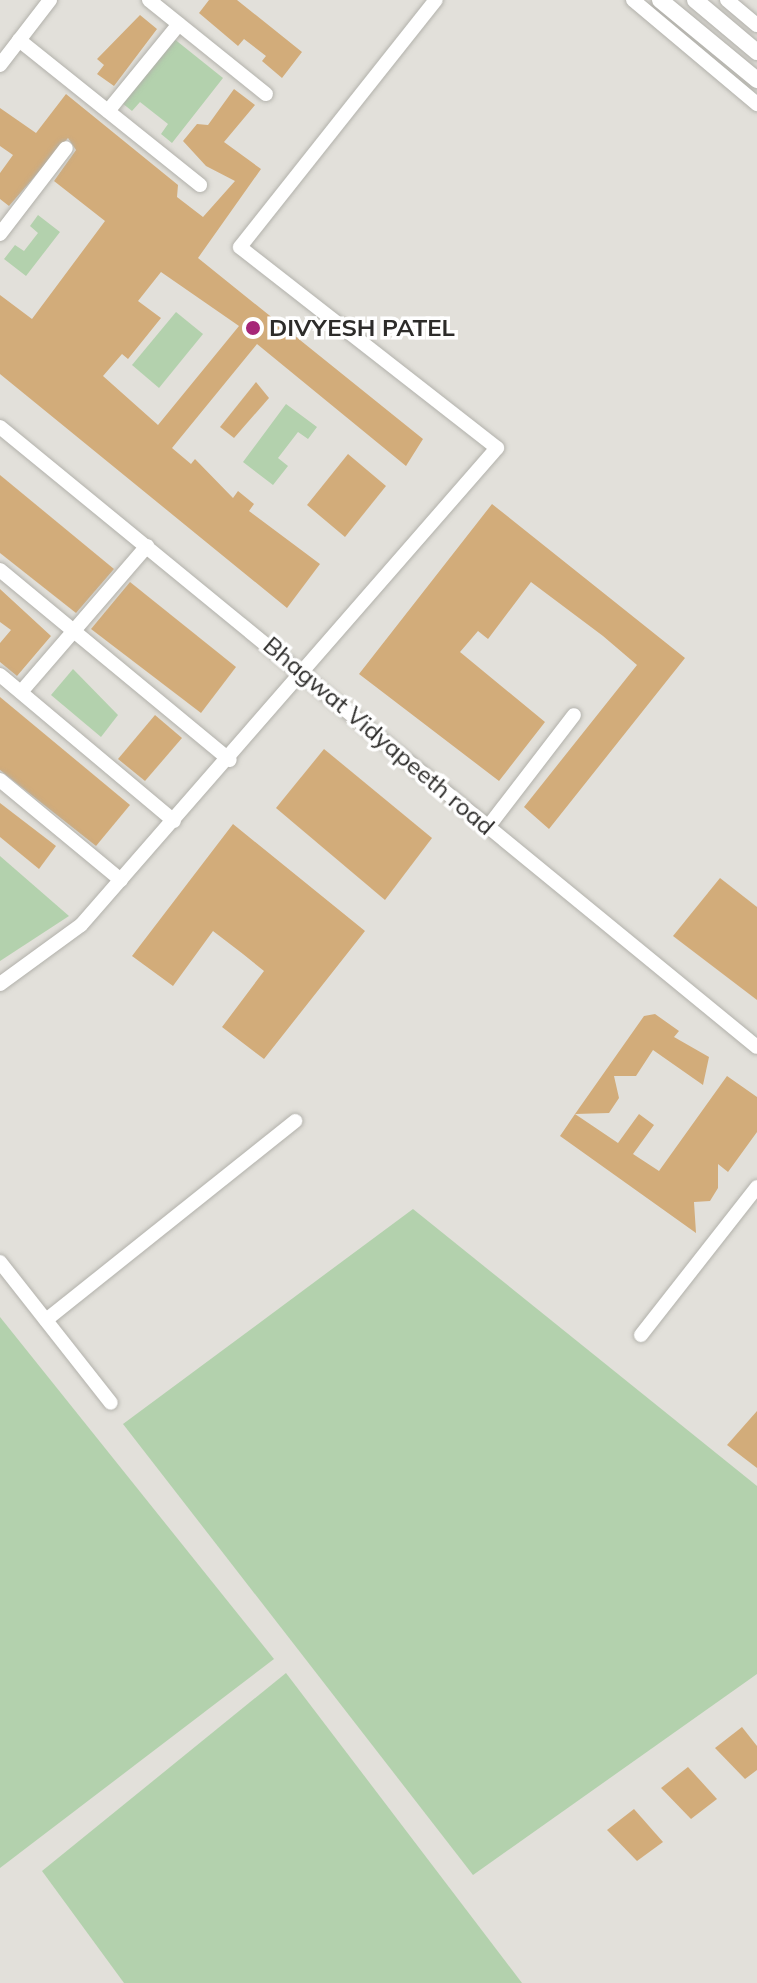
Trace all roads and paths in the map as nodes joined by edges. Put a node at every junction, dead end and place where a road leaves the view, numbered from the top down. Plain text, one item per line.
1 (50, 0) edge
2 (149, 0) edge
3 (436, 0) edge
4 (633, 0) edge
5 (660, 0) edge
6 (695, 0) edge
7 (727, 0) edge
8 (179, 24) junction
9 (757, 25) edge
10 (19, 40) junction
11 (757, 52) edge
12 (0, 65) edge
13 (757, 80) edge
14 (266, 94) dead end
15 (757, 104) edge
16 (108, 111) junction
17 (66, 148) dead end
18 (200, 185) dead end
19 (0, 234) edge
20 (0, 427) edge
21 (147, 546) junction
22 (0, 570) edge
23 (74, 631) junction
24 (303, 673) junction
25 (0, 675) edge
26 (21, 692) junction
27 (574, 715) dead end
28 (230, 760) junction
29 (0, 780) edge
30 (174, 821) junction
31 (488, 827) junction
32 (121, 880) junction
33 (0, 984) edge
34 (757, 1047) edge
35 (295, 1121) dead end
36 (757, 1187) edge
37 (0, 1262) edge
38 (46, 1320) junction
39 (641, 1335) dead end
40 (111, 1403) dead end

1 - 10 street
2 - 8 street
3 - 24 street
4 - 15 street
5 - 13 street
6 - 11 street
7 - 9 street
8 - 14 street
8 - 16 street
10 - 12 street
10 - 16 street
16 - 18 street
17 - 19 street
20 - 21 street, Bhagwat Vidyapeeth road
21 - 23 street
21 - 24 street, Bhagwat Vidyapeeth road
22 - 23 street
23 - 26 street
23 - 28 street
24 - 28 street
24 - 31 street, Bhagwat Vidyapeeth road
25 - 26 street
26 - 30 street
27 - 31 street
28 - 30 street
29 - 32 street
30 - 32 street
31 - 34 street, Bhagwat Vidyapeeth road
32 - 33 street
35 - 38 street
36 - 39 street
37 - 38 street
38 - 40 street

